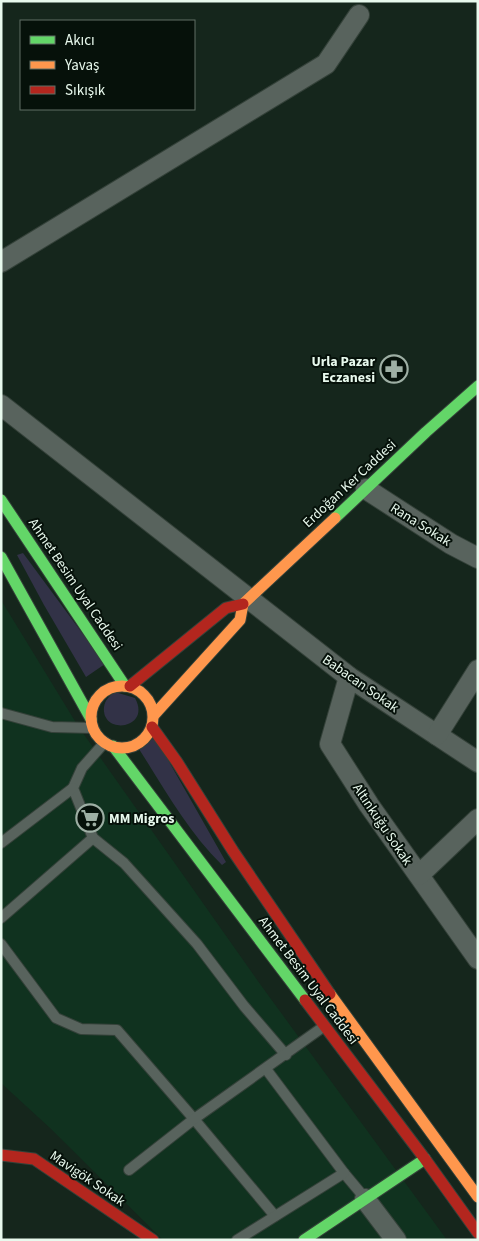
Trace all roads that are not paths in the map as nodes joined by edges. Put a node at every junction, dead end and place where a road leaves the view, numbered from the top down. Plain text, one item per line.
1 (359, 15) dead end
2 (1, 262) edge
3 (478, 386) edge
4 (1, 405) edge
5 (366, 489) junction
6 (1, 500) edge
7 (1, 557) edge
8 (478, 558) edge
9 (246, 602) junction
10 (478, 670) edge
11 (349, 678) junction
12 (127, 686) junction
13 (1, 713) edge
14 (153, 721) junction
15 (92, 723) junction
16 (438, 735) junction
17 (109, 744) junction
18 (478, 762) edge
19 (73, 788) junction
20 (478, 819) edge
21 (93, 838) junction
22 (1, 843) edge
23 (419, 876) junction
24 (1, 918) edge
25 (1, 944) edge
26 (478, 959) edge
27 (325, 1026) junction
28 (286, 1054) junction
29 (266, 1069) junction
30 (194, 1119) junction
31 (1, 1155) edge
32 (425, 1159) junction
33 (129, 1170) dead end
34 (344, 1174) junction
35 (478, 1197) edge
36 (365, 1199) junction
37 (274, 1216) junction
38 (478, 1233) edge
39 (153, 1240) edge
40 (237, 1240) edge
41 (304, 1240) edge
42 (396, 1240) edge

1 - 2 street
3 - 5 main road, Erdoğan Ker Caddesi
4 - 9 street, Babacan Sokak
5 - 8 street, Rana Sokak
5 - 9 main road, Erdoğan Ker Caddesi
6 - 12 main road, Ahmet Besim Uyal Caddesi
7 - 15 main road
9 - 11 street, Babacan Sokak
9 - 12 main road, Erdoğan Ker Caddesi
9 - 14 main road, Erdoğan Ker Caddesi
10 - 16 street
11 - 16 street, Babacan Sokak
11 - 23 street, Altınkuğu Sokak
12 - 14 main road
12 - 15 main road
13 - 15 lane
14 - 17 main road
14 - 35 main road, Ahmet Besim Uyal Caddesi
15 - 17 main road
16 - 18 street, Babacan Sokak
17 - 19 lane
17 - 27 main road, Ahmet Besim Uyal Caddesi
19 - 21 lane
19 - 22 lane
20 - 23 street
21 - 24 lane
21 - 28 lane
23 - 26 street, Altınkuğu Sokak
25 - 30 lane
27 - 28 lane
27 - 32 main road, Ahmet Besim Uyal Caddesi
28 - 29 lane
29 - 30 lane
29 - 34 lane
30 - 33 lane
30 - 37 lane
31 - 39 main road, Mavigök Sokak
32 - 36 main road
32 - 38 main road, Ahmet Besim Uyal Caddesi
34 - 36 lane
34 - 37 lane
36 - 41 main road
36 - 42 street
37 - 40 lane

